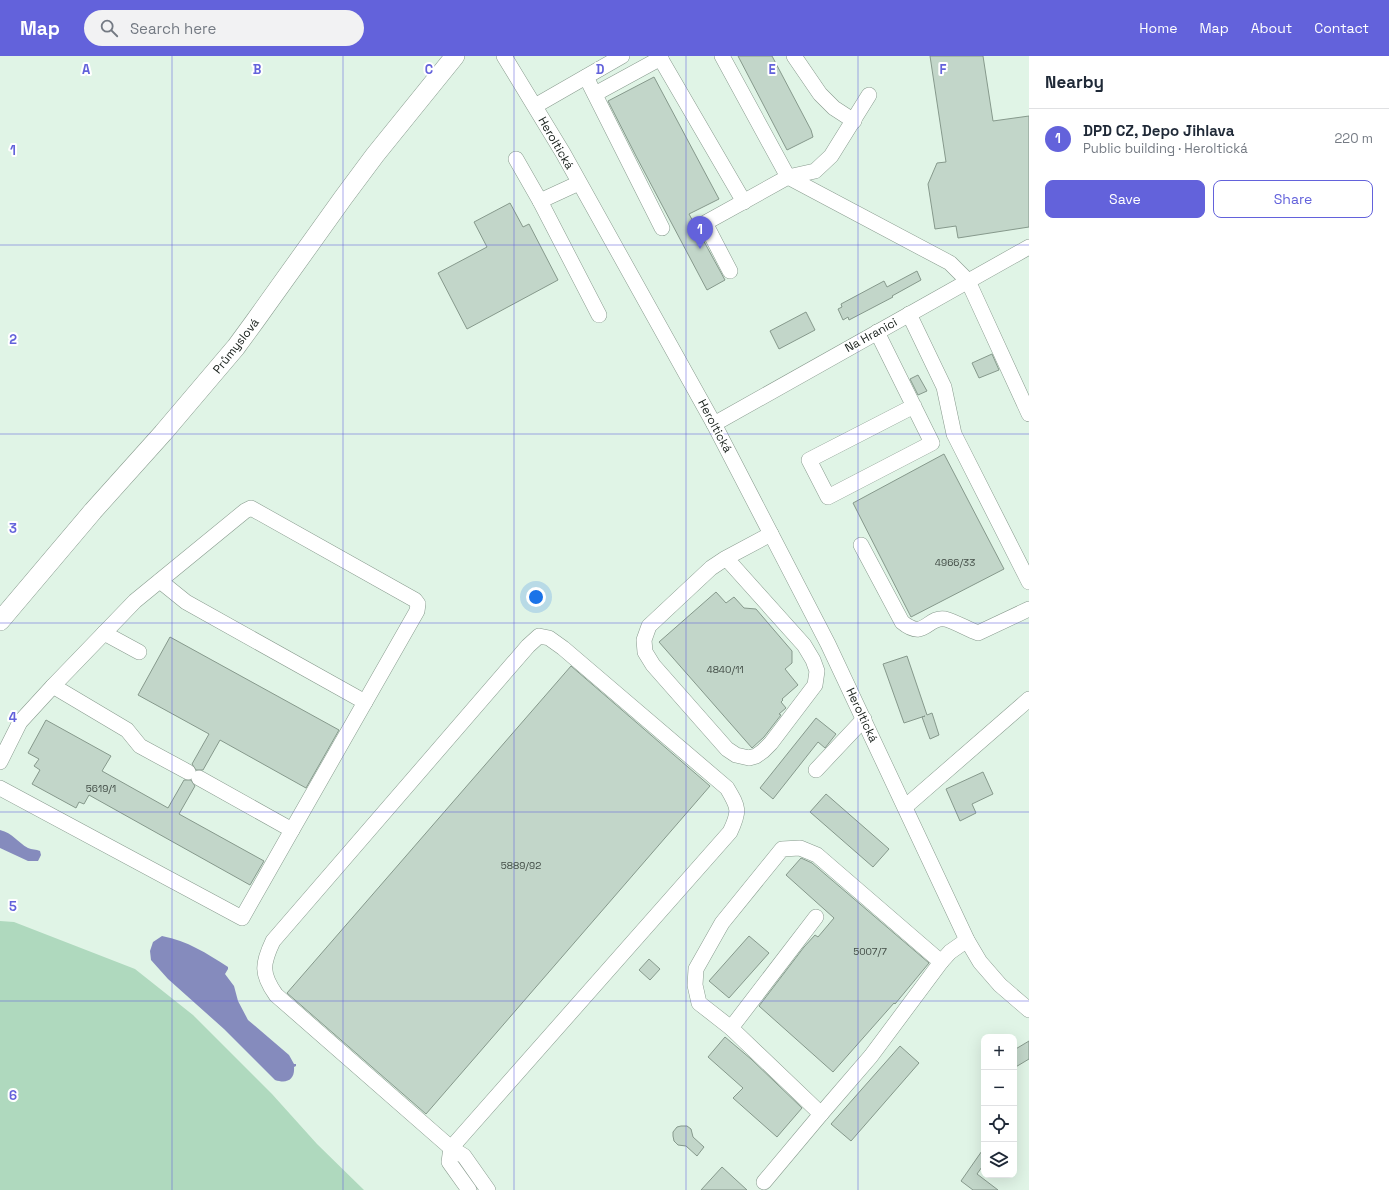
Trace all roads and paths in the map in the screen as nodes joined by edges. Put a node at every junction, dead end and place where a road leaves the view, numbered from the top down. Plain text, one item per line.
1 (454, 56) edge
2 (504, 56) edge
3 (622, 56) edge
4 (722, 56) edge
5 (794, 56) edge
6 (660, 57) edge
7 (586, 77) junction
8 (594, 94) junction
9 (869, 95) dead end
10 (535, 106) junction
11 (854, 121) junction
12 (516, 159) dead end
13 (788, 177) junction
14 (579, 184) junction
15 (540, 201) junction
16 (744, 202) junction
17 (662, 228) dead end
18 (1029, 248) edge
19 (730, 271) dead end
20 (968, 281) junction
21 (599, 314) dead end
22 (909, 314) junction
23 (877, 332) junction
24 (914, 406) junction
25 (1029, 414) edge
26 (714, 424) junction
27 (771, 534) junction
28 (861, 545) dead end
29 (726, 558) junction
30 (160, 581) junction
31 (1029, 582) edge
32 (1029, 610) edge
33 (0, 621) edge
34 (104, 633) junction
35 (139, 652) dead end
36 (53, 686) junction
37 (1029, 699) edge
38 (365, 702) junction
39 (864, 719) junction
40 (0, 762) edge
41 (816, 770) dead end
42 (0, 788) edge
43 (905, 807) junction
44 (292, 830) junction
45 (816, 917) dead end
46 (967, 940) junction
47 (941, 962) junction
48 (1029, 1010) edge
49 (730, 1028) junction
50 (820, 1114) junction
51 (451, 1148) junction
52 (764, 1182) dead end
53 (469, 1190) edge
54 (488, 1190) edge

1 - 33 main road, Průmyslová
2 - 10 street, Heroltická
3 - 7 street
4 - 13 street
5 - 11 street
6 - 8 street
6 - 16 street
7 - 8 street
7 - 10 street
8 - 17 street
9 - 11 street
10 - 14 street, Heroltická
11 - 13 street
12 - 15 street
13 - 16 street
13 - 20 street
14 - 15 street
14 - 26 street, Heroltická
15 - 21 street
16 - 19 street
18 - 20 street, Na Hranici
20 - 22 street, Na Hranici
20 - 25 street
22 - 23 street, Na Hranici
22 - 31 street
23 - 24 street
23 - 26 street, Na Hranici
24 - 24 street
26 - 27 street, Heroltická
27 - 29 street
27 - 39 street, Heroltická
28 - 32 street
29 - 29 street
30 - 34 street
30 - 38 street
30 - 38 street
34 - 35 street
34 - 36 street
36 - 40 street
36 - 44 street
37 - 43 street
38 - 44 street
39 - 41 street
39 - 43 street, Heroltická
42 - 44 street
43 - 46 street, Heroltická
45 - 49 street
46 - 47 street
46 - 48 street, Heroltická
47 - 49 street
47 - 50 street
49 - 50 street
50 - 52 street
51 - 51 street
51 - 53 street
51 - 54 street

